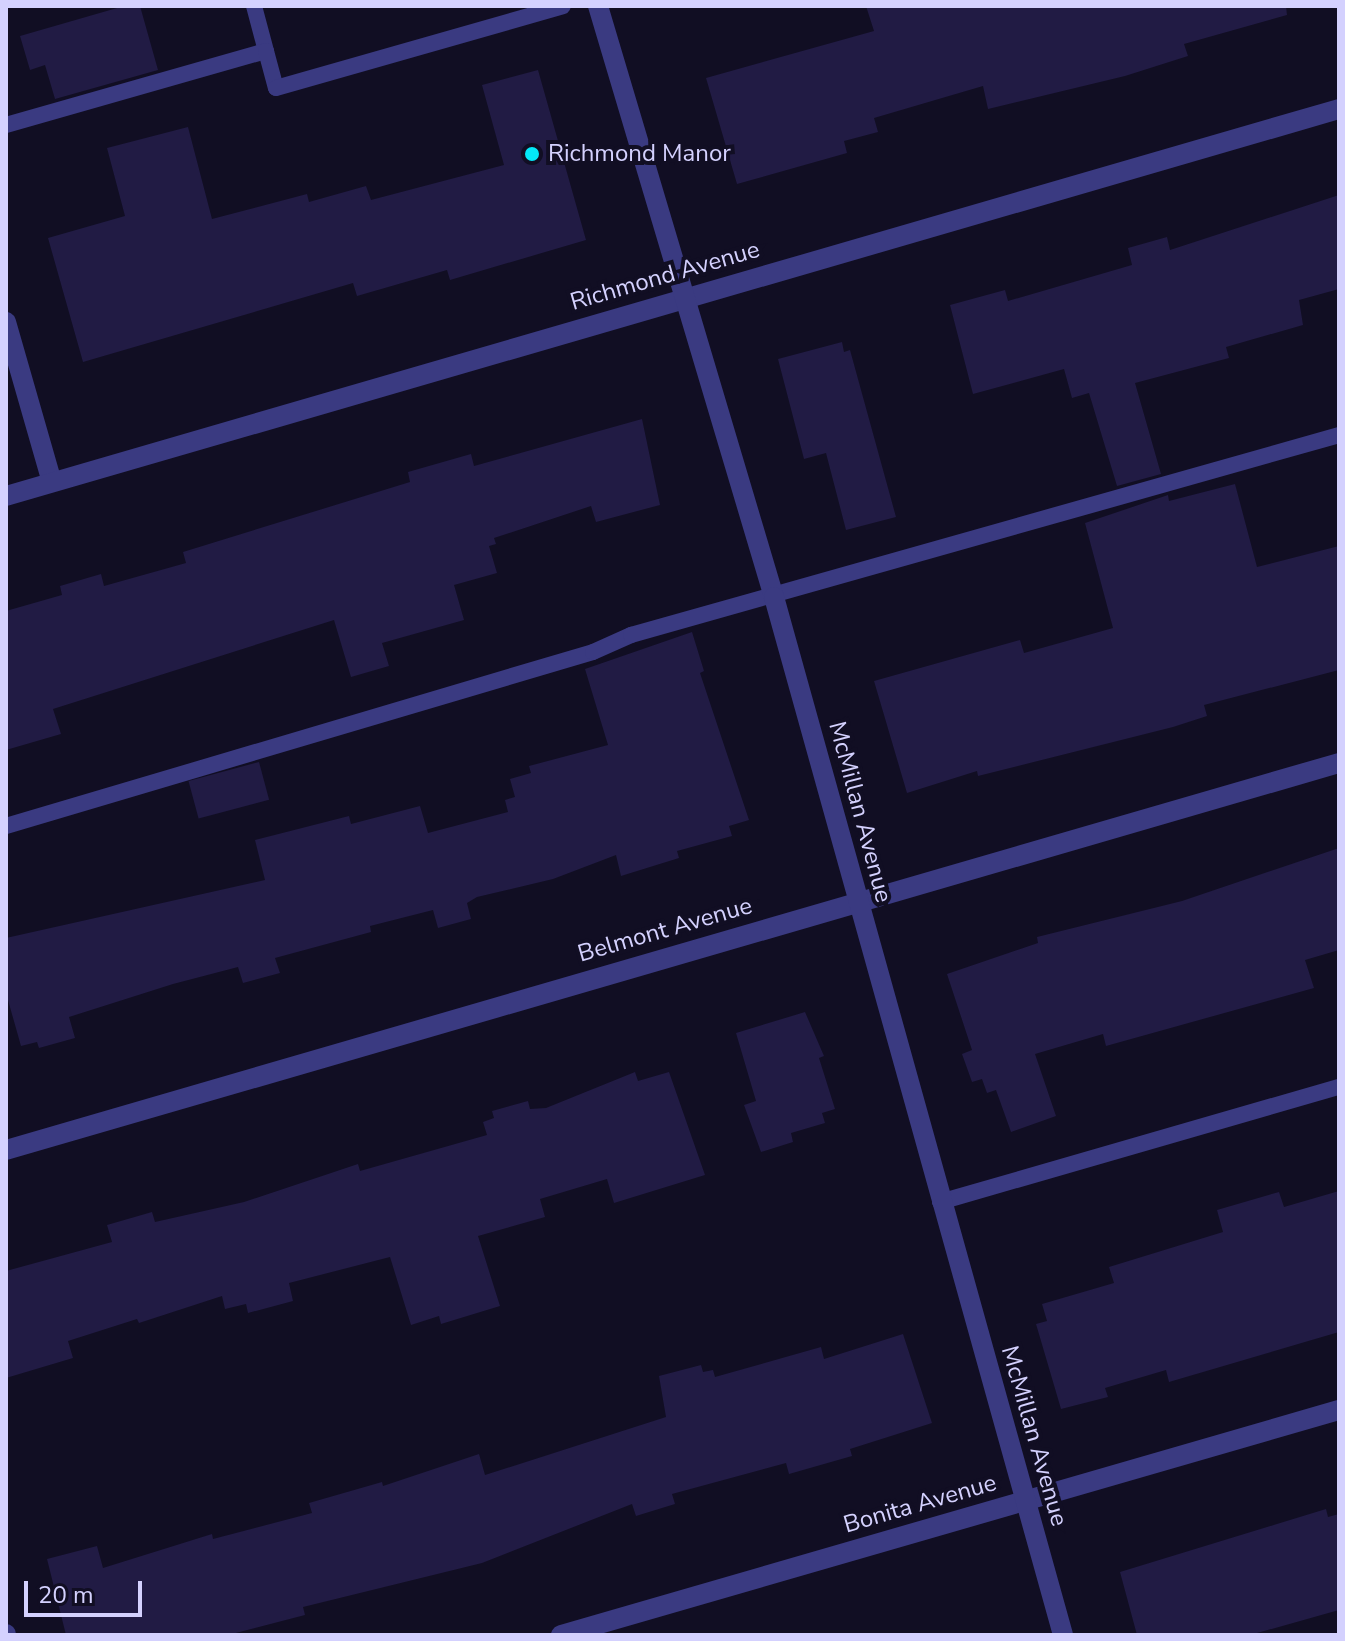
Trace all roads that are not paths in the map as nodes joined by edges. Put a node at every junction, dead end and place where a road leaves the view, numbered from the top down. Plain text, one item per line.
1 (254, 6) edge
2 (563, 6) edge
3 (598, 6) edge
4 (266, 51) junction
5 (1339, 109) edge
6 (6, 125) edge
7 (685, 296) junction
8 (6, 322) edge
9 (1339, 435) edge
10 (52, 482) junction
11 (6, 496) edge
12 (774, 597) junction
13 (1339, 763) edge
14 (6, 826) edge
15 (857, 902) junction
16 (1339, 1087) edge
17 (6, 1150) edge
18 (940, 1202) junction
19 (1339, 1410) edge
20 (1025, 1501) junction
21 (561, 1635) edge
22 (1063, 1635) edge

1 - 4 lane
2 - 4 lane
3 - 7 street, McMillan Avenue
4 - 6 lane
5 - 7 street, Richmond Avenue
7 - 10 street, Richmond Avenue
7 - 12 street, McMillan Avenue
8 - 10 street
9 - 12 lane
10 - 11 street, Richmond Avenue
12 - 14 lane
12 - 15 street, McMillan Avenue
13 - 15 street, Belmont Avenue
15 - 17 street, Belmont Avenue
15 - 18 street, McMillan Avenue
16 - 18 lane
18 - 20 street, McMillan Avenue
19 - 20 street, Bonita Avenue
20 - 21 street, Bonita Avenue
20 - 22 street, McMillan Avenue

